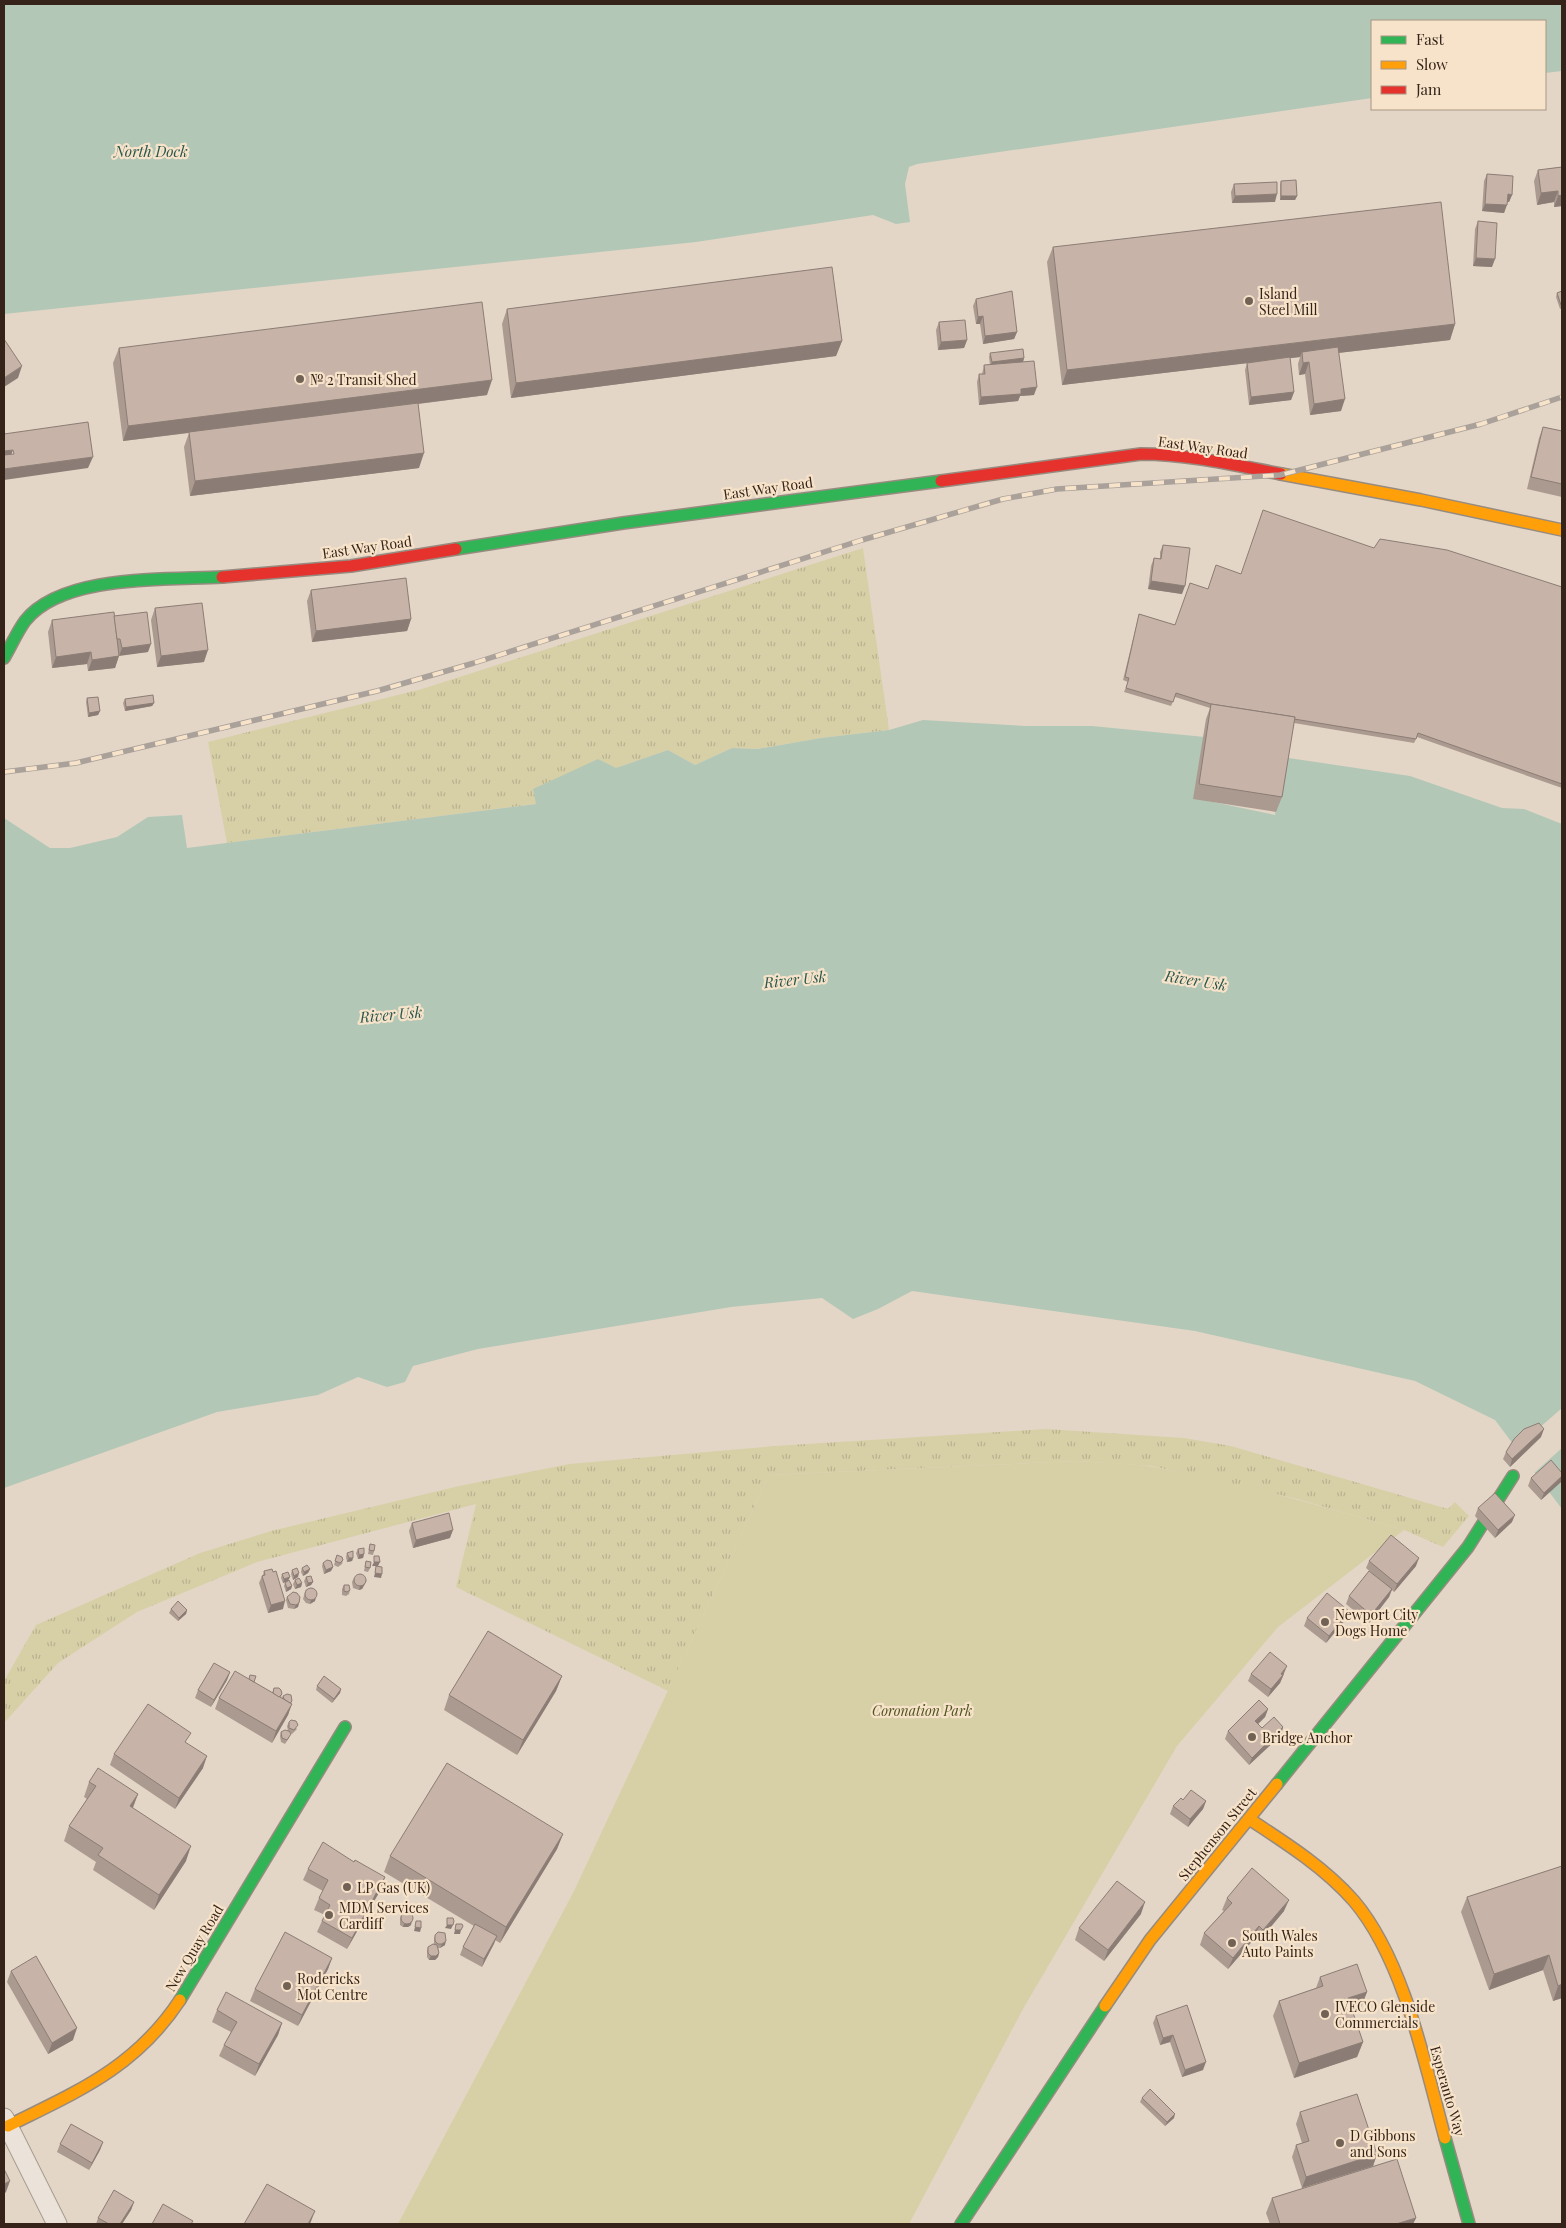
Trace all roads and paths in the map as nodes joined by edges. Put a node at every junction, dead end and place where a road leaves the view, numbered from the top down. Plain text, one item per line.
1 (1562, 530) edge
2 (4, 658) edge
3 (1513, 1476) dead end
4 (345, 1727) dead end
5 (1249, 1819) junction
6 (6, 2122) edge
7 (57, 2224) edge
8 (962, 2224) edge
9 (1469, 2224) edge

1 - 2 street, East Way Road
3 - 5 street, Stephenson Street
4 - 6 street, New Quay Road
5 - 8 street, Stephenson Street
5 - 9 street, Esperanto Way
6 - 7 street

